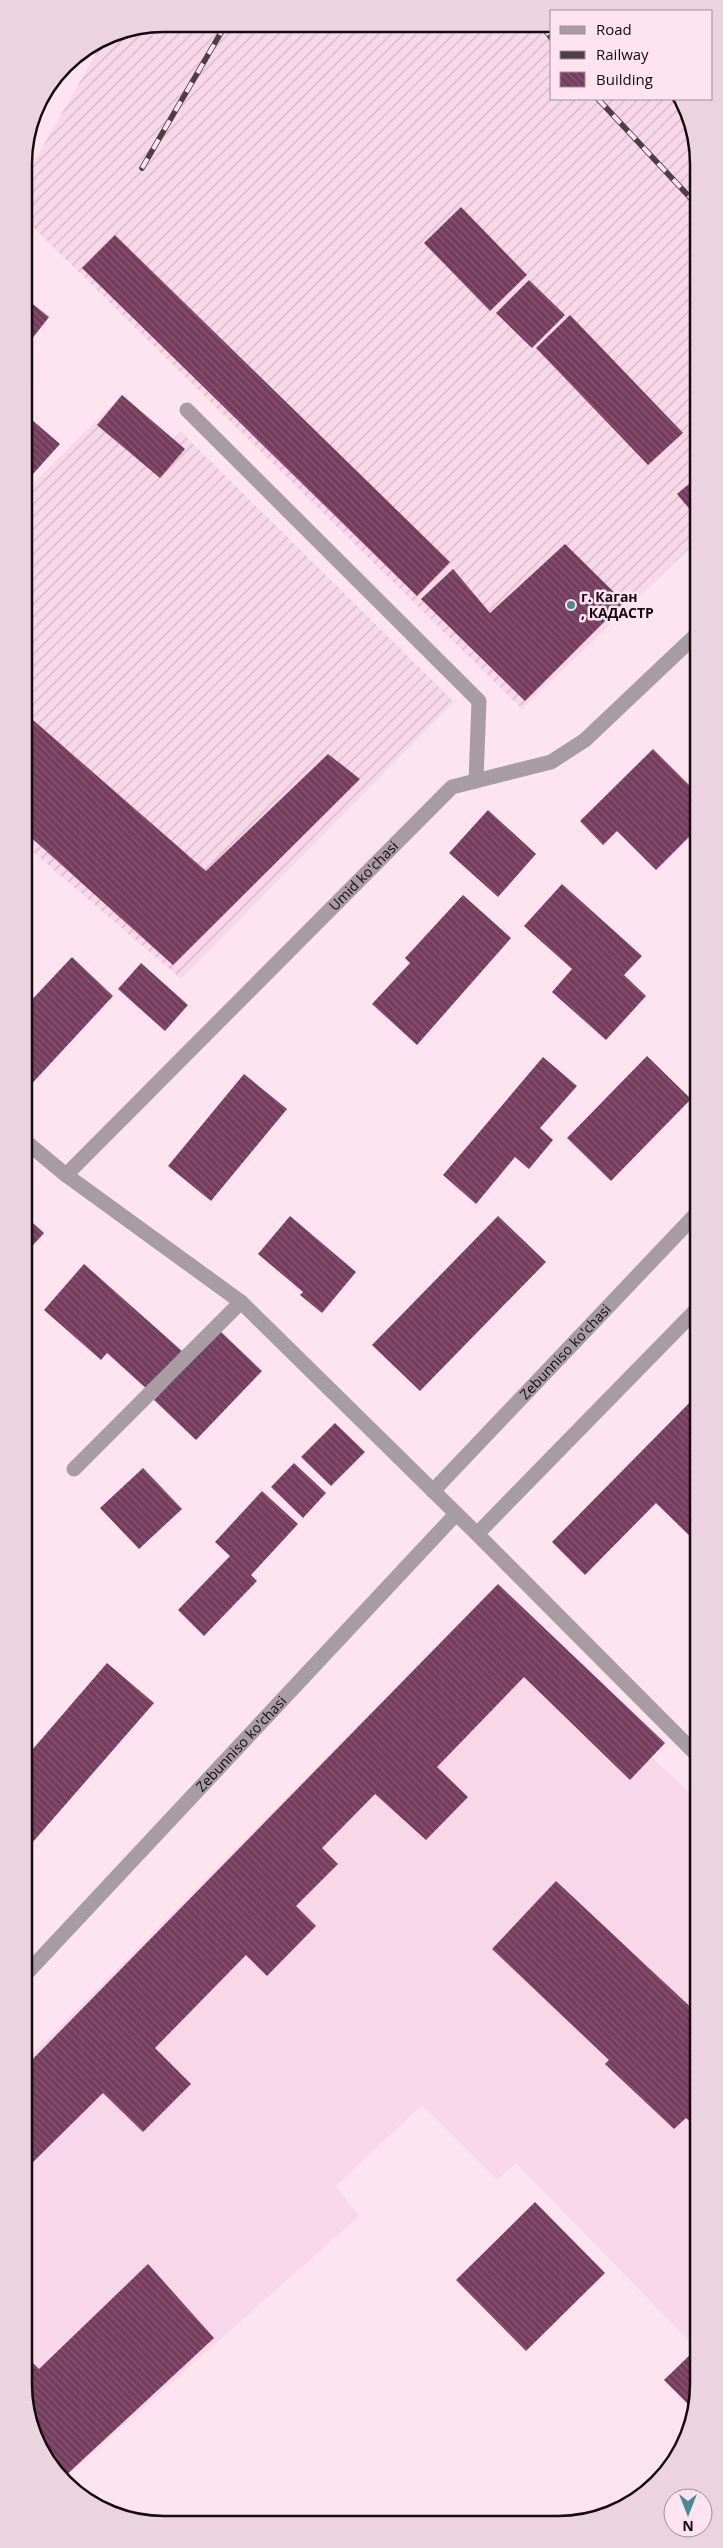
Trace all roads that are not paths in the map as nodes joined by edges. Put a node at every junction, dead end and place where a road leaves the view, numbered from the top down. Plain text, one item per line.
1 (187, 410) dead end
2 (690, 641) edge
3 (476, 781) junction
4 (33, 1147) edge
5 (66, 1175) junction
6 (690, 1220) edge
7 (241, 1302) junction
8 (690, 1316) edge
9 (74, 1469) dead end
10 (433, 1491) junction
11 (456, 1514) junction
12 (477, 1534) junction
13 (690, 1748) edge
14 (32, 1967) edge

1 - 3 street
2 - 3 street, Umid ko'chasi
3 - 5 street, Umid ko'chasi
4 - 5 street
5 - 7 street
6 - 10 street, Zebunniso ko'chasi
7 - 9 street
7 - 10 street
8 - 12 street
10 - 11 street
11 - 12 street
11 - 14 street, Zebunniso ko'chasi
12 - 13 street

